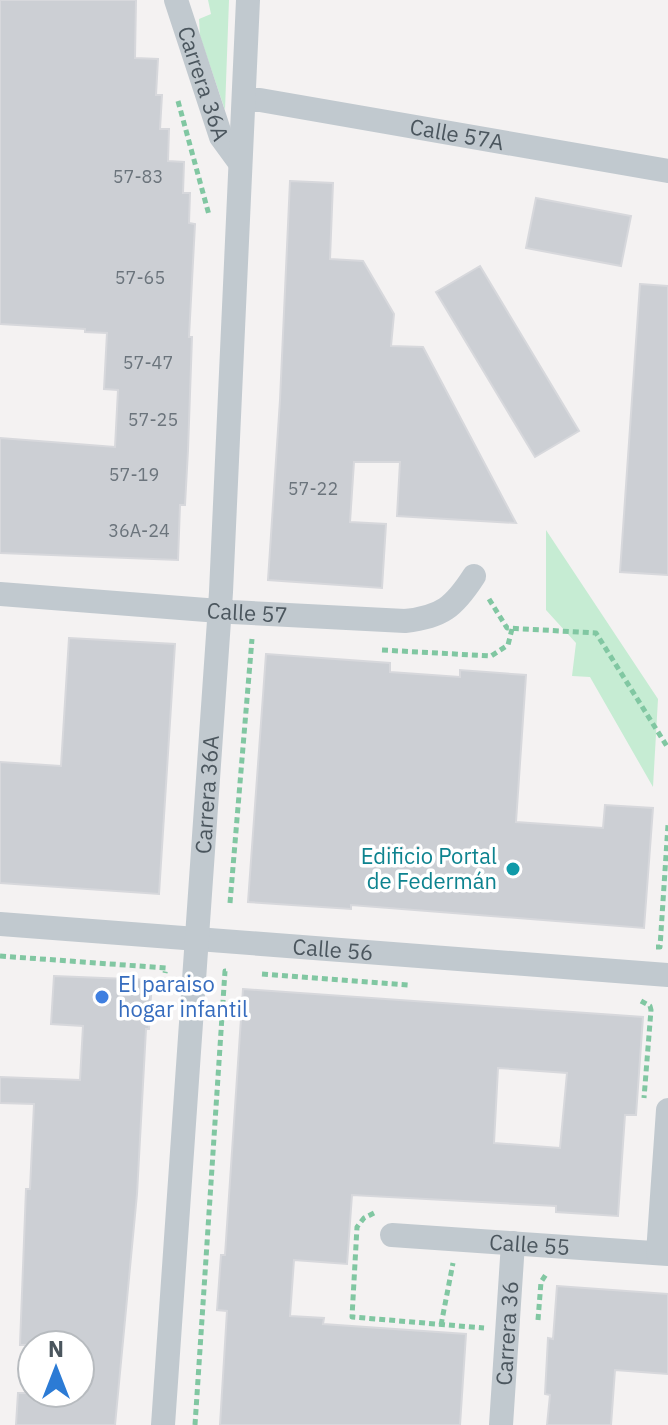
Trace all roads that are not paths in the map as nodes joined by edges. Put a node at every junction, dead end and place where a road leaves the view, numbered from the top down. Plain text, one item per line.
1 (176, 0) edge
2 (248, 0) edge
3 (244, 100) junction
4 (240, 163) junction
5 (668, 171) edge
6 (474, 576) road end
7 (0, 594) edge
8 (219, 611) junction
9 (0, 924) edge
10 (196, 940) junction
11 (668, 975) edge
12 (668, 1110) edge
13 (392, 1235) dead end
14 (513, 1243) junction
15 (663, 1253) edge
16 (163, 1425) edge
17 (501, 1425) edge

1 - 4 street, Carrera 36A
2 - 3 street, Carrera 36A
3 - 4 street, Carrera 36A
3 - 5 street, Calle 57A
4 - 8 street, Carrera 36A
6 - 8 street, Calle 57
7 - 8 street, Calle 57
8 - 10 street, Carrera 36A
9 - 10 street, Calle 56
10 - 11 street, Calle 56
10 - 16 street, Carrera 36A
12 - 15 street
13 - 14 street, Calle 55
14 - 15 street, Calle 55
14 - 17 street, Carrera 36

